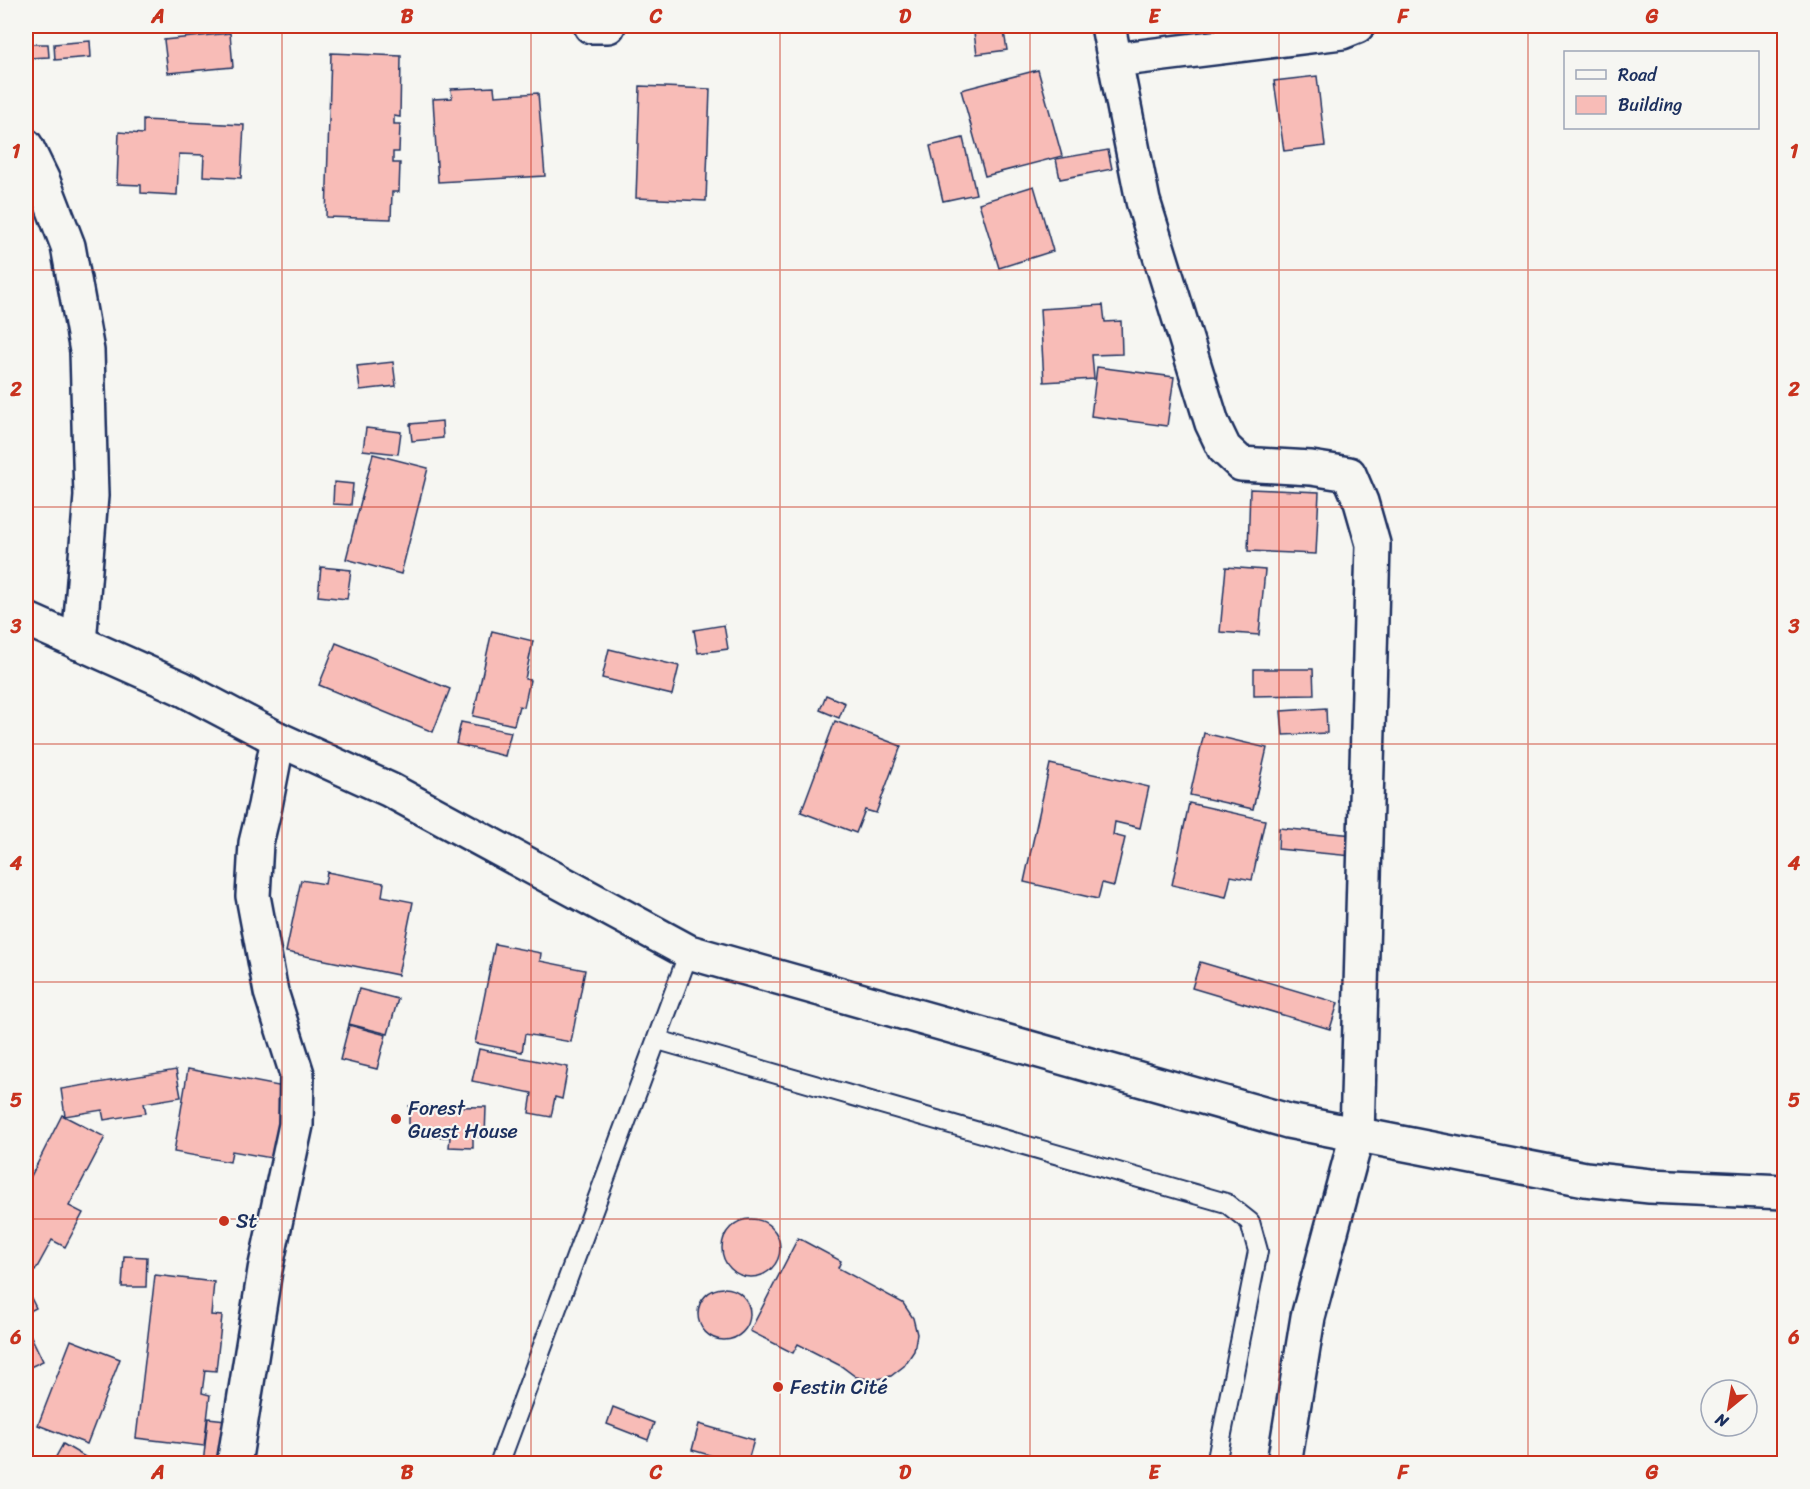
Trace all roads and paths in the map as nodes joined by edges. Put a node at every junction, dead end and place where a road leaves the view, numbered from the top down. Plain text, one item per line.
1 (591, 26) edge
2 (608, 26) edge
3 (1108, 26) edge
4 (1357, 26) edge
5 (1115, 60) junction
6 (26, 146) edge
7 (26, 619) edge
8 (79, 643) junction
9 (278, 739) junction
10 (689, 952) junction
11 (658, 1040) junction
12 (1357, 1135) junction
13 (1785, 1192) edge
14 (234, 1464) edge
15 (499, 1464) edge
16 (1216, 1464) edge
17 (1284, 1464) edge

1 - 2 street
3 - 5 street
4 - 5 street
5 - 12 street
6 - 8 street
7 - 8 street
8 - 9 street
9 - 10 street
9 - 14 street
10 - 11 lane
10 - 12 street
11 - 15 lane
11 - 16 lane
12 - 13 street
12 - 17 street

